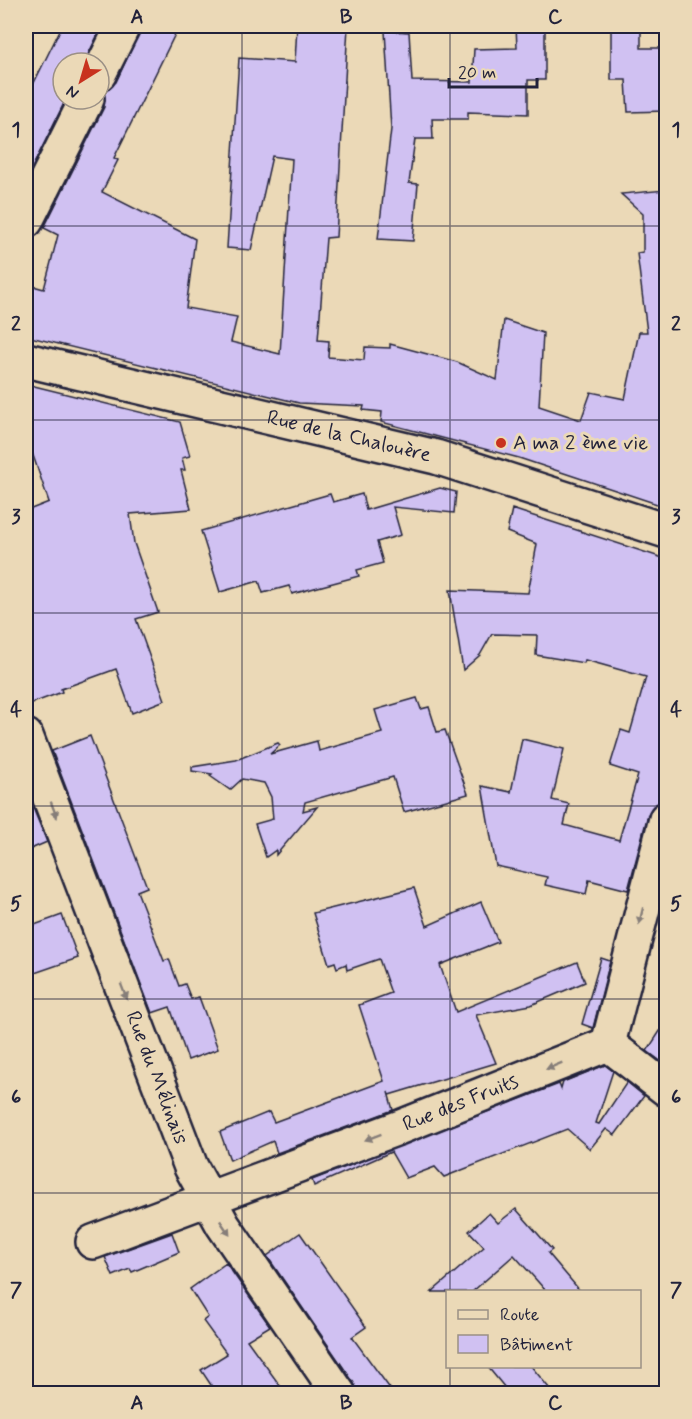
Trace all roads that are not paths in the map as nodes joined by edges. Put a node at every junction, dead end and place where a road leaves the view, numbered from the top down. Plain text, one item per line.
1 (123, 26) edge
2 (110, 51) edge
3 (81, 111) edge
4 (26, 221) edge
5 (26, 360) edge
6 (666, 531) edge
7 (26, 736) edge
8 (666, 819) edge
9 (608, 1044) junction
10 (666, 1089) edge
11 (208, 1200) junction
12 (93, 1242) dead end
13 (339, 1394) edge

1 - 2 street
3 - 4 street
5 - 6 street, Rue de la Chalouère
7 -> 11 street, Rue du Mélinais
8 -> 9 street
9 - 10 street
9 -> 11 street, Rue des Fruits
11 - 12 street, Rue des Fruits
11 -> 13 street, Rue du Mélinais

